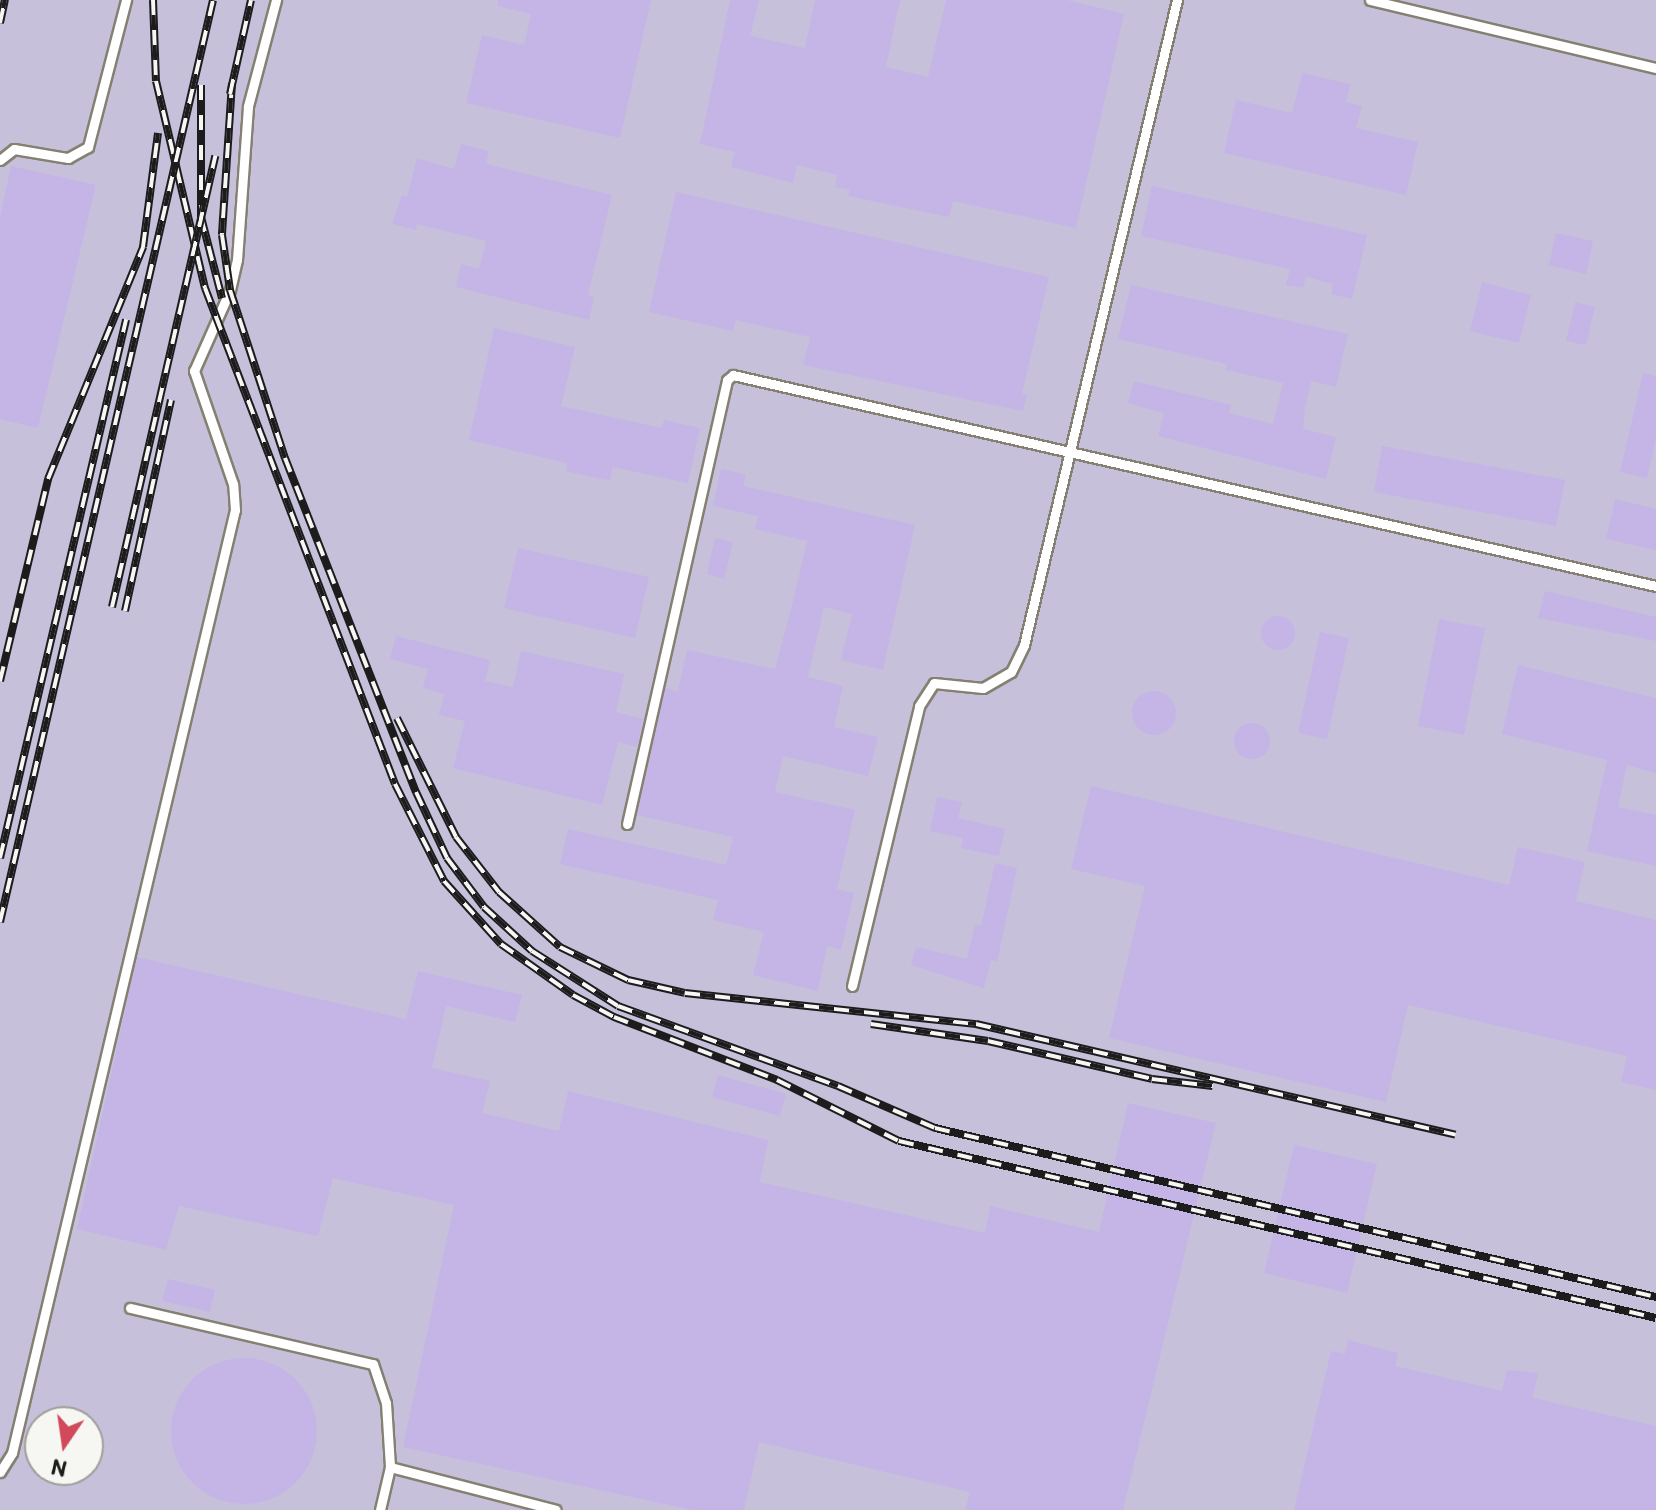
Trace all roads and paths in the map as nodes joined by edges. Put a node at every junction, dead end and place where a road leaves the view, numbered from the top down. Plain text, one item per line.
1 (126, 0) edge
2 (276, 0) edge
3 (1177, 0) edge
4 (1370, 0) edge
5 (1656, 68) edge
6 (0, 160) edge
7 (1070, 451) junction
8 (1656, 586) edge
9 (627, 824) dead end
10 (852, 986) dead end
11 (130, 1308) dead end
12 (390, 1467) junction
13 (0, 1472) edge
14 (380, 1510) edge
15 (556, 1510) edge

1 - 6 lane
2 - 13 lane
3 - 7 lane
4 - 5 lane
7 - 8 lane
7 - 9 lane
7 - 10 lane
11 - 12 lane
12 - 14 lane
12 - 15 lane

